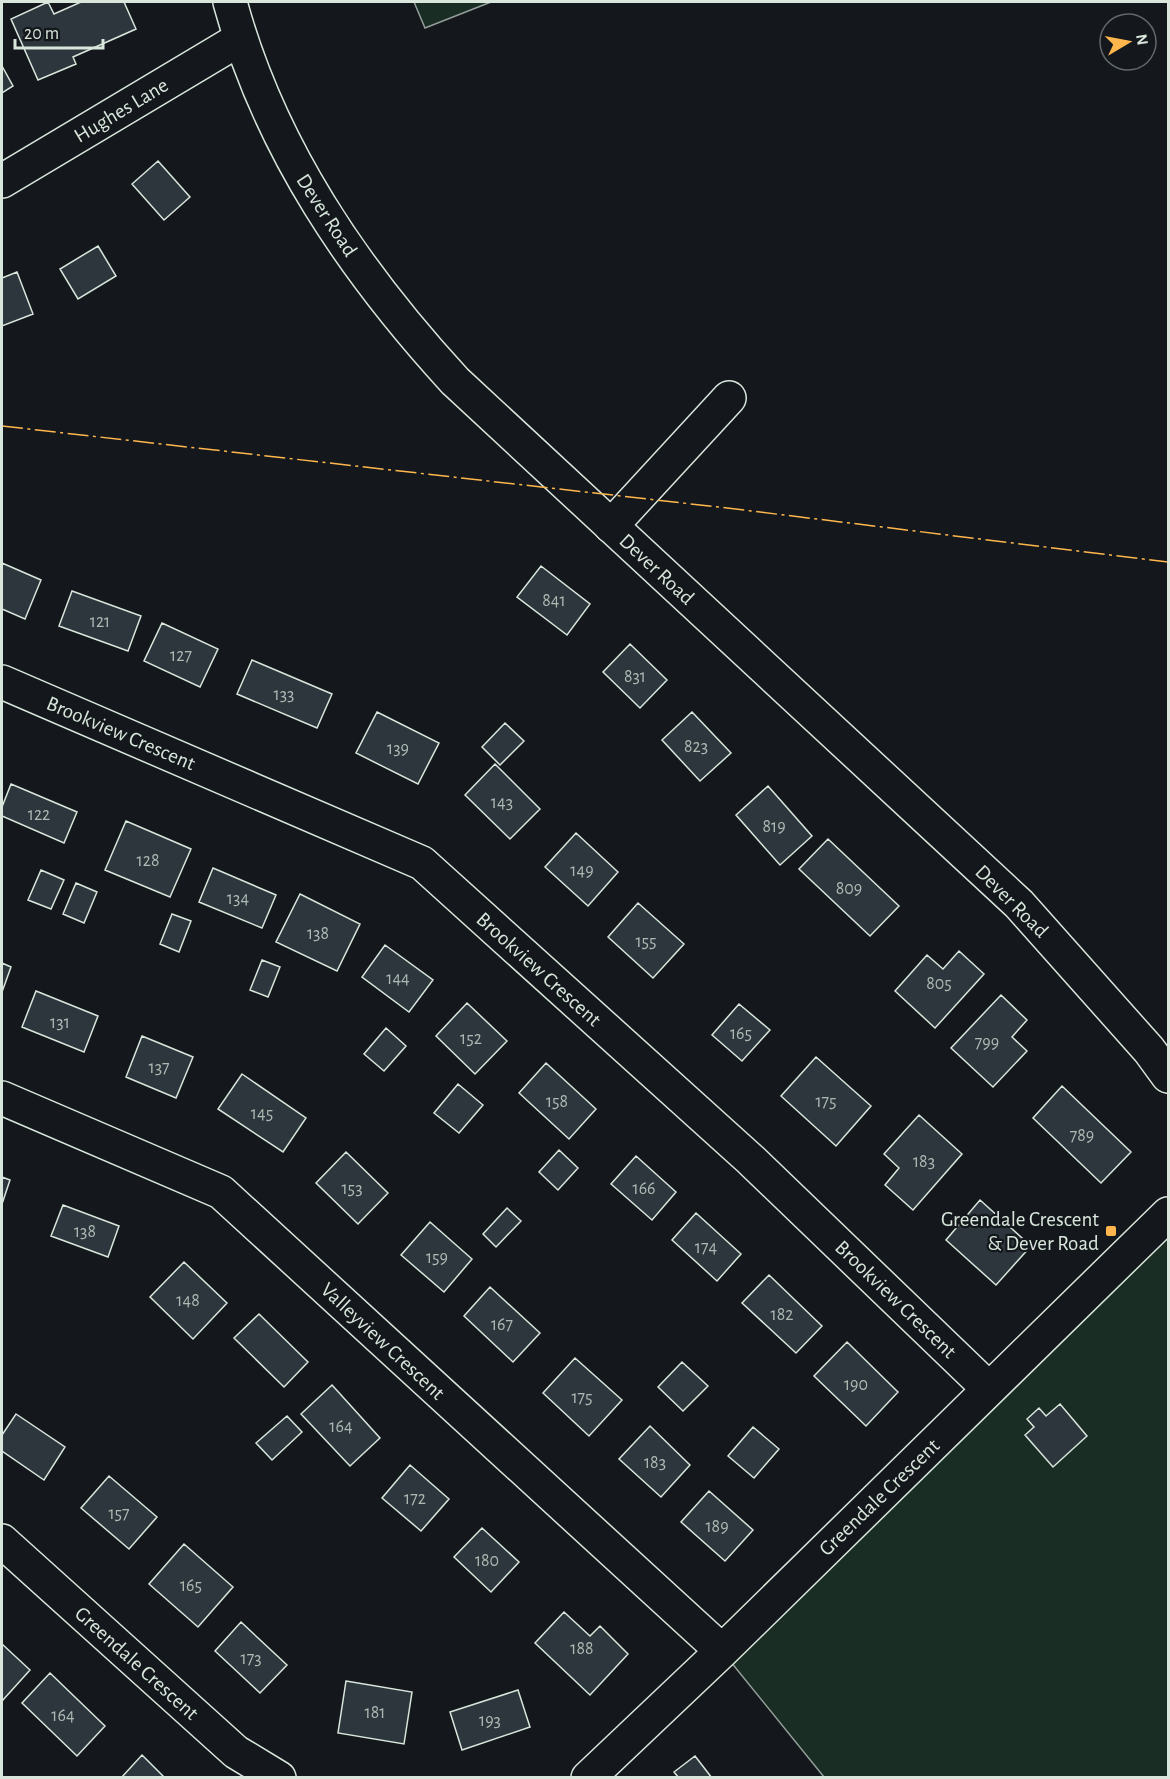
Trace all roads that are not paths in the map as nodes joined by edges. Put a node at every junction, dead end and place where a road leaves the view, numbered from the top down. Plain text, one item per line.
1 (230, 2) edge
2 (240, 39) junction
3 (2, 181) edge
4 (729, 398) dead end
5 (610, 526) junction
6 (2, 682) edge
7 (1168, 1076) edge
8 (2, 1098) edge
9 (1168, 1214) edge
10 (989, 1389) junction
11 (2, 1541) edge
12 (722, 1651) junction
13 (279, 1778) edge
14 (588, 1778) edge

1 - 2 street, Dever Road
2 - 3 street, Hughes Lane
2 - 5 street, Dever Road
4 - 5 street
5 - 7 street, Dever Road
6 - 10 street, Brookview Crescent
8 - 12 street, Valleyview Crescent
9 - 10 street, Greendale Crescent
10 - 12 street, Greendale Crescent
11 - 13 street, Greendale Crescent
12 - 14 street, Greendale Crescent

